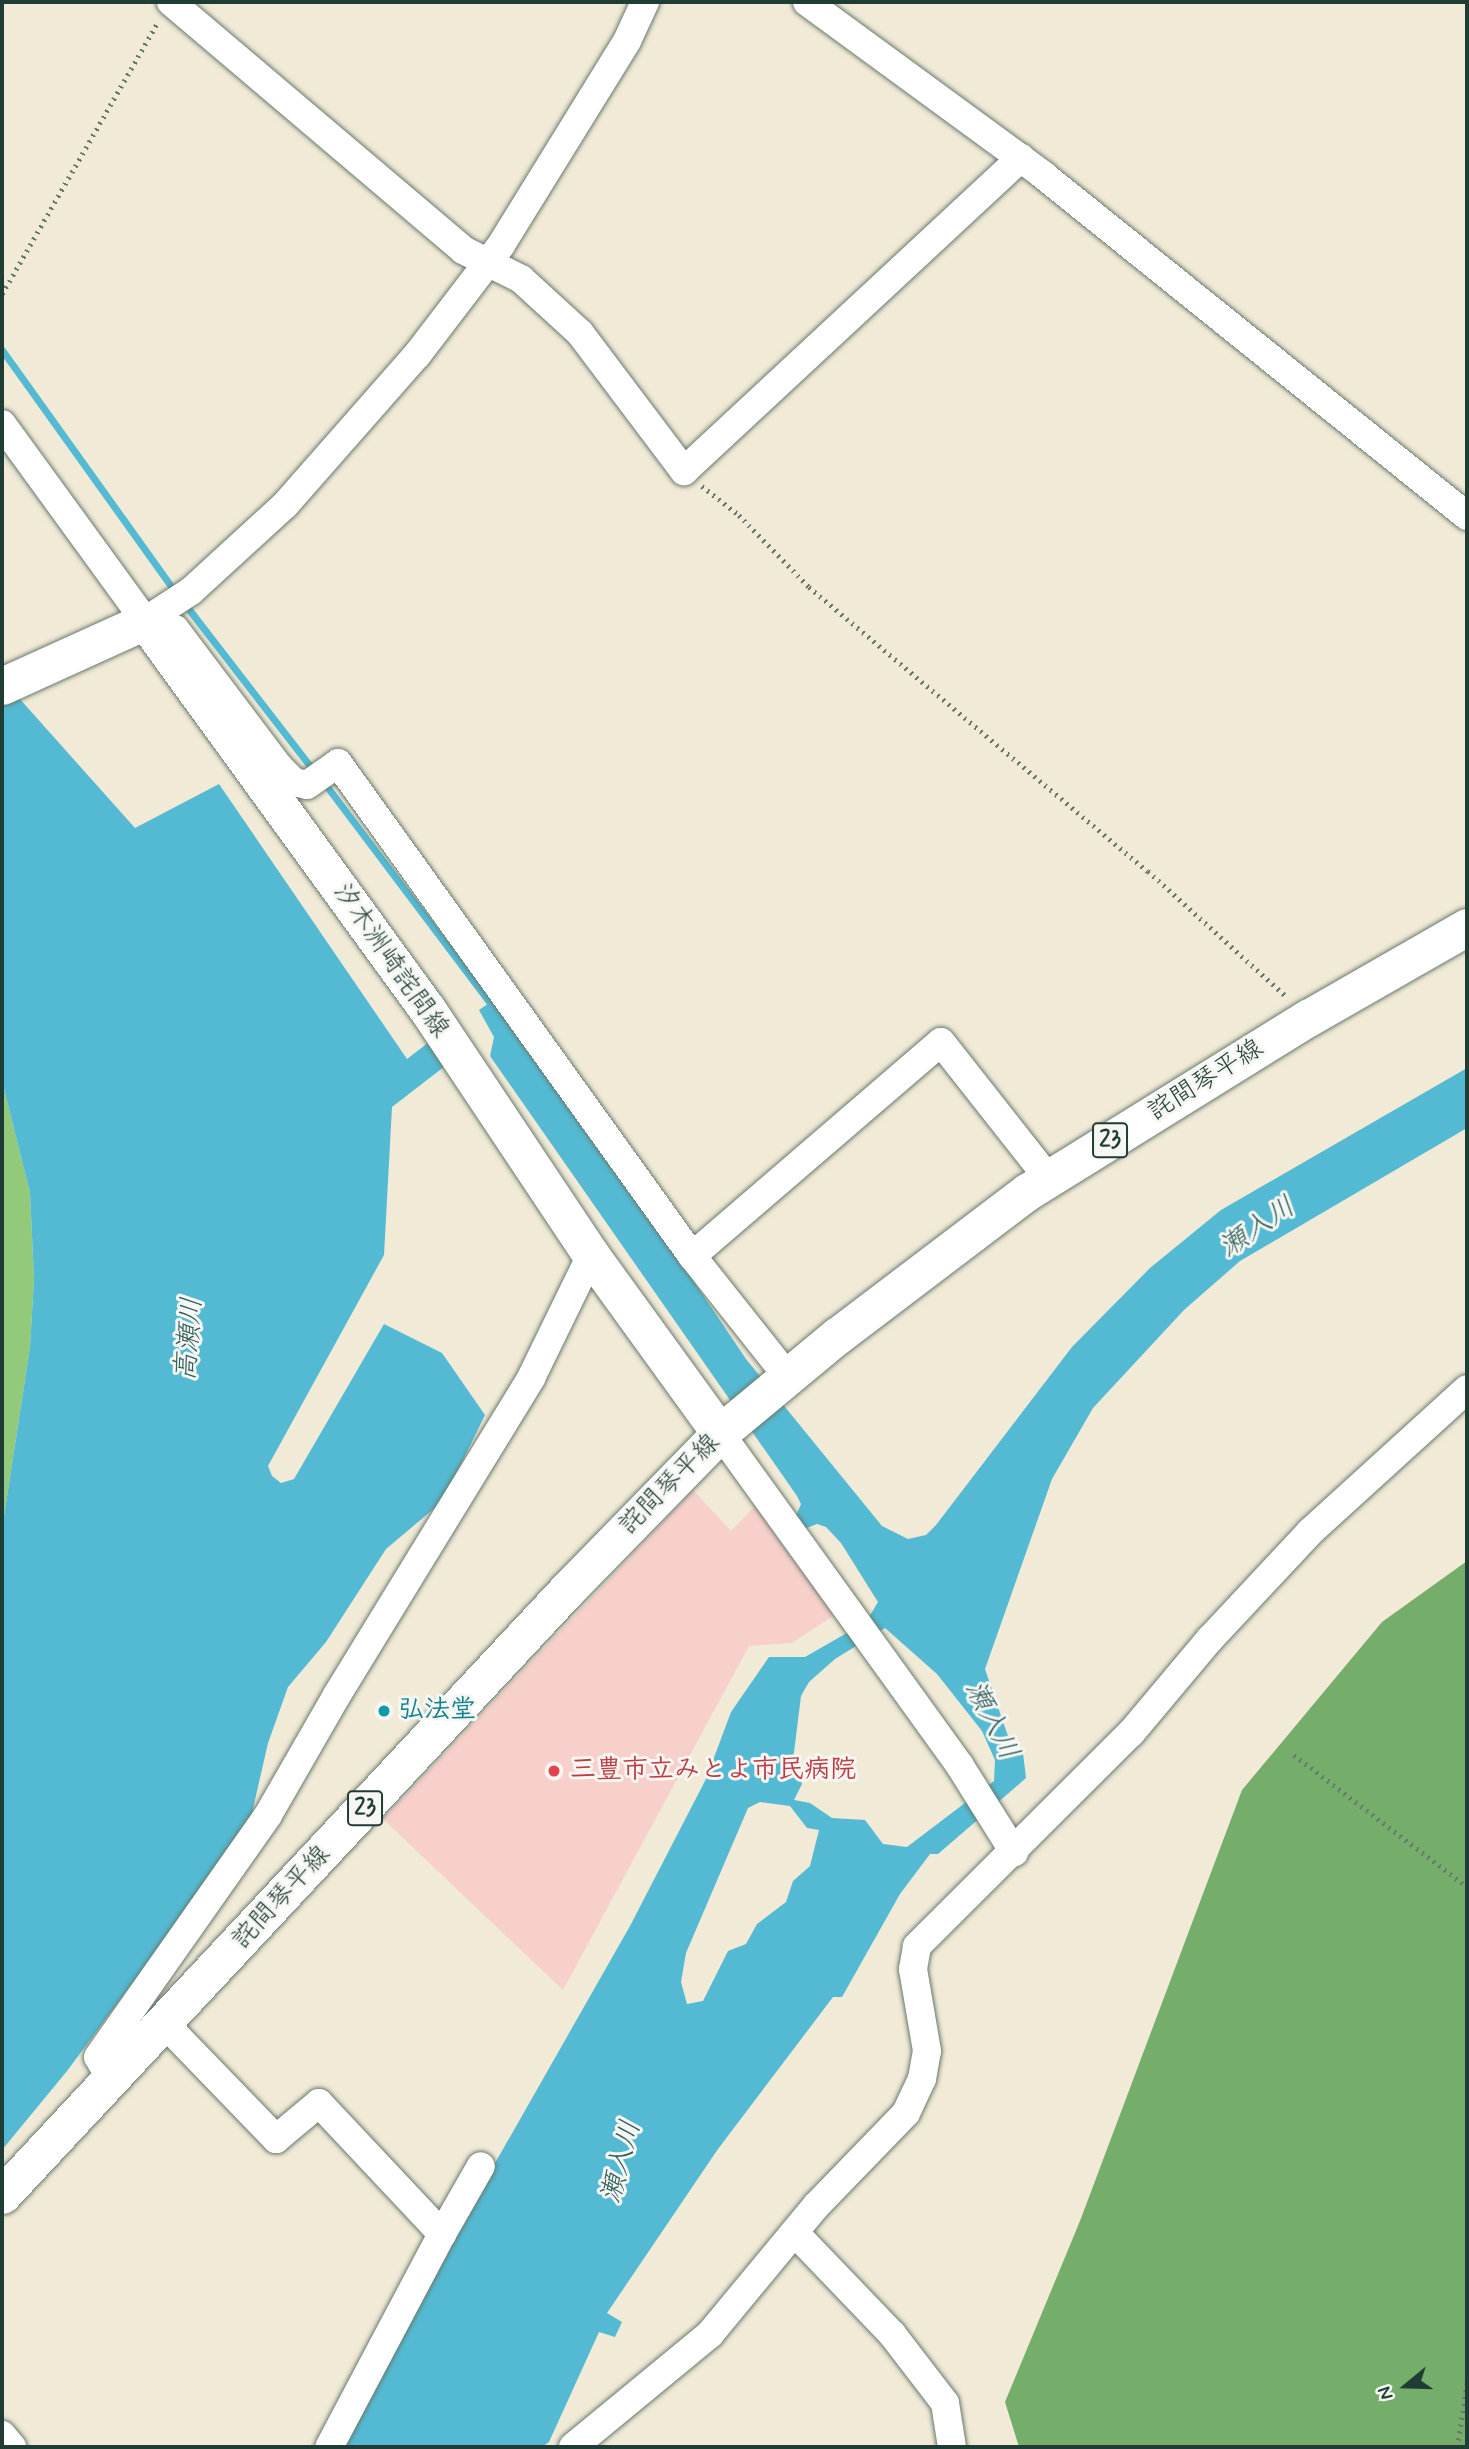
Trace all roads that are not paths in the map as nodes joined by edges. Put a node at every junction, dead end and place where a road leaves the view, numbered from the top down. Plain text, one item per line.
1 (645, 2) edge
2 (807, 2) edge
3 (167, 8) edge
4 (1021, 158) junction
5 (494, 254) junction
6 (2, 424) edge
7 (1467, 516) edge
8 (150, 618) junction
9 (2, 686) edge
10 (1467, 927) edge
11 (1048, 1178) junction
12 (591, 1255) junction
13 (692, 1256) junction
14 (782, 1382) junction
15 (1467, 1389) edge
16 (725, 1429) junction
17 (1014, 1852) junction
18 (165, 2024) junction
19 (111, 2080) junction
20 (481, 2166) dead end
21 (2, 2195) edge
22 (442, 2234) junction
23 (796, 2234) junction
24 (2, 2435) edge
25 (12, 2447) edge
26 (329, 2447) edge
27 (573, 2447) edge
28 (952, 2447) edge

1 - 5 street
2 - 4 street
3 - 5 street
4 - 5 street
4 - 7 street
5 - 8 street
6 - 8 street
8 - 9 main road
8 - 12 main road, 汐木洲崎詫間線
8 - 13 street
10 - 11 main road, 詫間琴平線 / 23
11 - 13 street
11 - 14 main road, 詫間琴平線 / 23
12 - 16 main road, 汐木洲崎詫間線
12 - 19 street
13 - 14 street
14 - 16 main road, 詫間琴平線 / 23
15 - 17 street
16 - 17 street
16 - 18 main road, 詫間琴平線 / 23
17 - 23 street
18 - 19 main road, 詫間琴平線 / 23
18 - 22 street
19 - 21 main road, 詫間琴平線 / 23
20 - 22 street
22 - 26 street
23 - 27 street
23 - 28 street
24 - 25 street

